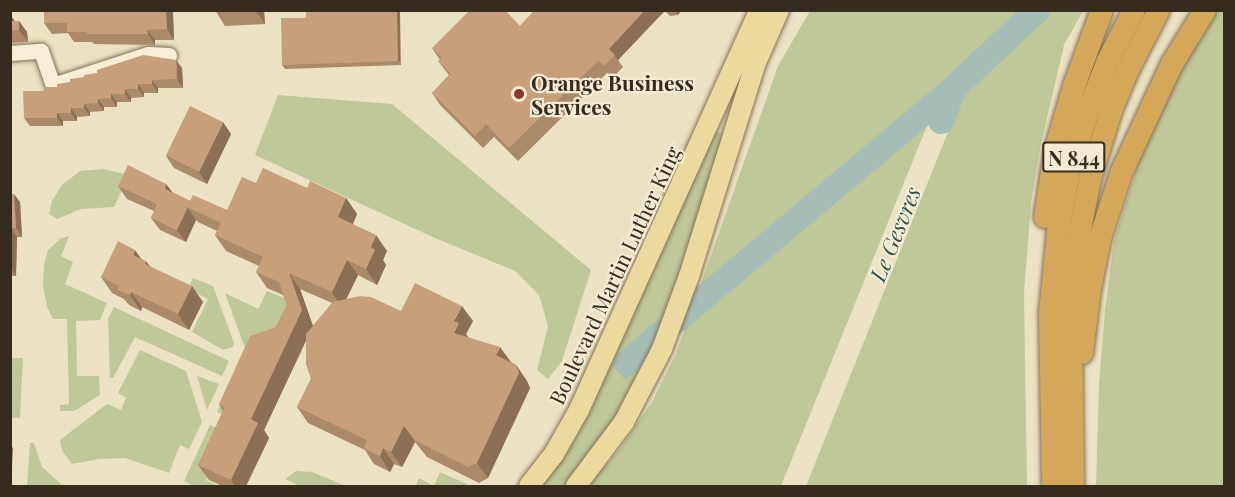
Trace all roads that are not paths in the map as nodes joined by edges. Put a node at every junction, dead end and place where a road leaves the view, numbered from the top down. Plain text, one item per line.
1 (760, 10) edge
2 (779, 10) edge
3 (1102, 10) edge
4 (1134, 10) edge
5 (1159, 10) edge
6 (1205, 10) edge
7 (10, 52) edge
8 (169, 56) edge
9 (1050, 313) junction
10 (1071, 372) junction
11 (529, 486) edge
12 (576, 486) edge
13 (1053, 486) edge
14 (1073, 486) edge

1 - 11 main road, Boulevard Martin Luther King
2 - 12 main road
3 - 9 highway
4 - 9 highway, N 844
5 - 10 highway, N 844
6 - 10 highway
7 - 8 street
9 - 13 highway, N 844
10 - 14 highway, N 844

